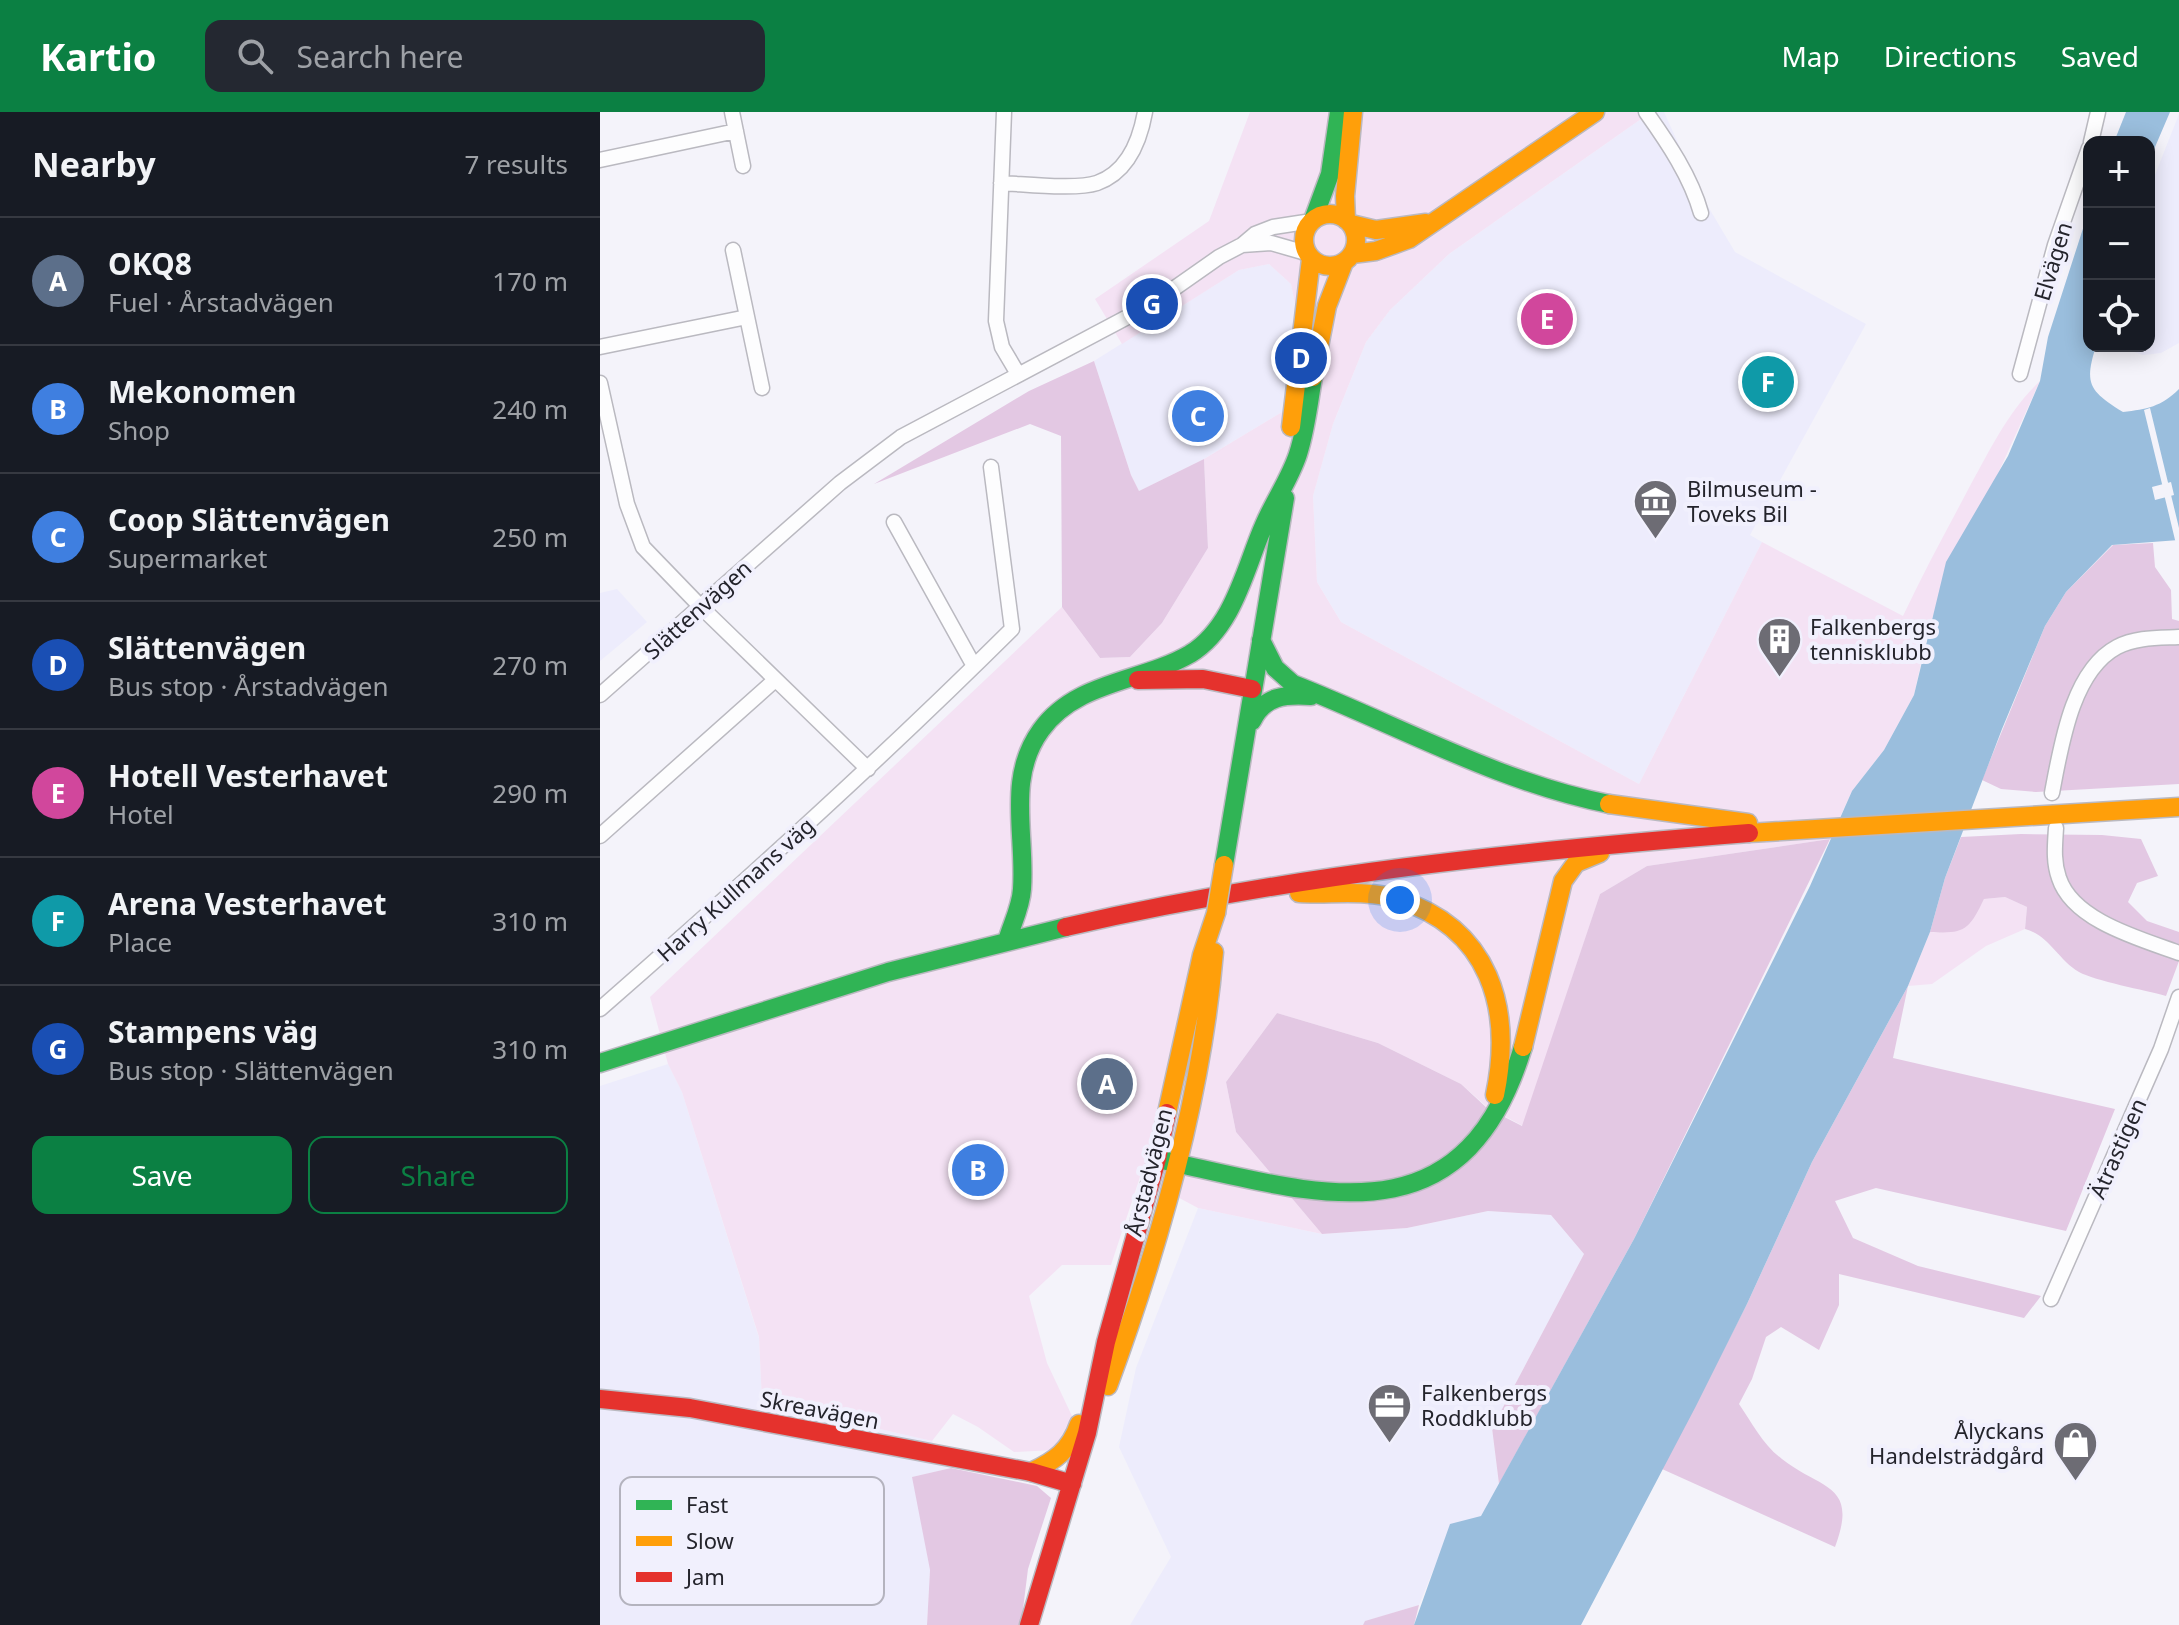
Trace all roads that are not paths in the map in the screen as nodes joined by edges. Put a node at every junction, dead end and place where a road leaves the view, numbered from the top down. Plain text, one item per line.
1 (732, 112) edge
2 (1004, 112) edge
3 (1145, 112) edge
4 (1339, 112) edge
5 (1353, 112) edge
6 (1595, 112) edge
7 (1646, 112) edge
8 (2098, 112) edge
9 (736, 131) junction
10 (2092, 136) edge
11 (600, 160) edge
12 (2083, 165) edge
13 (743, 166) dead end
14 (1001, 183) junction
15 (1701, 213) dead end
16 (1312, 220) junction
17 (1348, 222) junction
18 (1430, 223) junction
19 (1242, 245) junction
20 (733, 250) dead end
21 (1309, 256) junction
22 (1348, 258) junction
23 (747, 317) junction
24 (600, 347) edge
25 (1018, 374) junction
26 (2020, 374) dead end
27 (600, 383) edge
28 (762, 388) dead end
29 (607, 448) edge
30 (991, 467) dead end
31 (1289, 478) junction
32 (894, 522) dead end
33 (700, 606) junction
34 (2179, 637) edge
35 (1261, 640) junction
36 (974, 666) junction
37 (1130, 678) junction
38 (775, 680) junction
39 (1252, 689) junction
40 (600, 695) edge
41 (1331, 700) junction
42 (1242, 752) junction
43 (868, 769) junction
44 (2052, 793) dead end
45 (2179, 807) edge
46 (1804, 828) junction
47 (2056, 828) dead end
48 (600, 836) edge
49 (1651, 842) junction
50 (1263, 889) junction
51 (1216, 913) junction
52 (1007, 941) junction
53 (2179, 953) edge
54 (2179, 997) edge
55 (600, 1009) edge
56 (600, 1063) edge
57 (1488, 1122) junction
58 (1157, 1159) junction
59 (1177, 1163) junction
60 (2051, 1299) dead end
61 (1106, 1342) junction
62 (600, 1399) edge
63 (1087, 1433) junction
64 (1031, 1472) junction
65 (1072, 1484) junction
66 (1029, 1625) edge

1 - 9 street
2 - 14 street
3 - 14 street
4 - 16 main road
5 - 17 main road
6 - 18 main road
7 - 15 street
8 - 10 street
9 - 11 street
9 - 13 street
12 - 26 street, Elvägen
14 - 25 street
16 - 17 main road
16 - 19 street, Slättenvägen
16 - 21 main road
17 - 18 main road
17 - 22 main road
18 - 22 main road
19 - 21 street
19 - 25 street, Slättenvägen
20 - 23 street
21 - 22 main road
21 - 31 main road, Årstadvägen
22 - 31 main road, Årstadvägen
23 - 24 street
23 - 28 street
25 - 33 street, Slättenvägen
27 - 29 street
29 - 33 street
30 - 36 street, Harry Kullmans väg
31 - 35 main road, Årstadvägen
31 - 37 main road
32 - 36 street
33 - 38 street
33 - 40 street, Slättenvägen
34 - 44 street
35 - 39 main road, Årstadvägen
35 - 41 main road
36 - 43 street, Harry Kullmans väg
37 - 39 main road
37 - 52 main road
38 - 43 street
38 - 48 street
39 - 42 main road, Årstadvägen
41 - 42 main road
41 - 46 main road
42 - 51 main road, Årstadvägen, bridge
43 - 55 street, Harry Kullmans väg
45 - 46 main road
46 - 49 main road
47 - 53 street
49 - 50 main road
49 - 57 main road
50 - 52 main road
50 - 57 main road
51 - 58 main road, Årstadvägen
51 - 59 main road, Årstadvägen
52 - 56 main road
54 - 60 street, Ätrastigen
57 - 59 main road
58 - 59 main road
58 - 61 main road, Årstadvägen
59 - 63 main road, Årstadvägen
61 - 63 main road, Årstadvägen
61 - 64 main road
62 - 64 main road, Skreavägen
63 - 65 main road, Årstadvägen
64 - 65 main road, Skreavägen
65 - 66 main road, Årstadvägen

